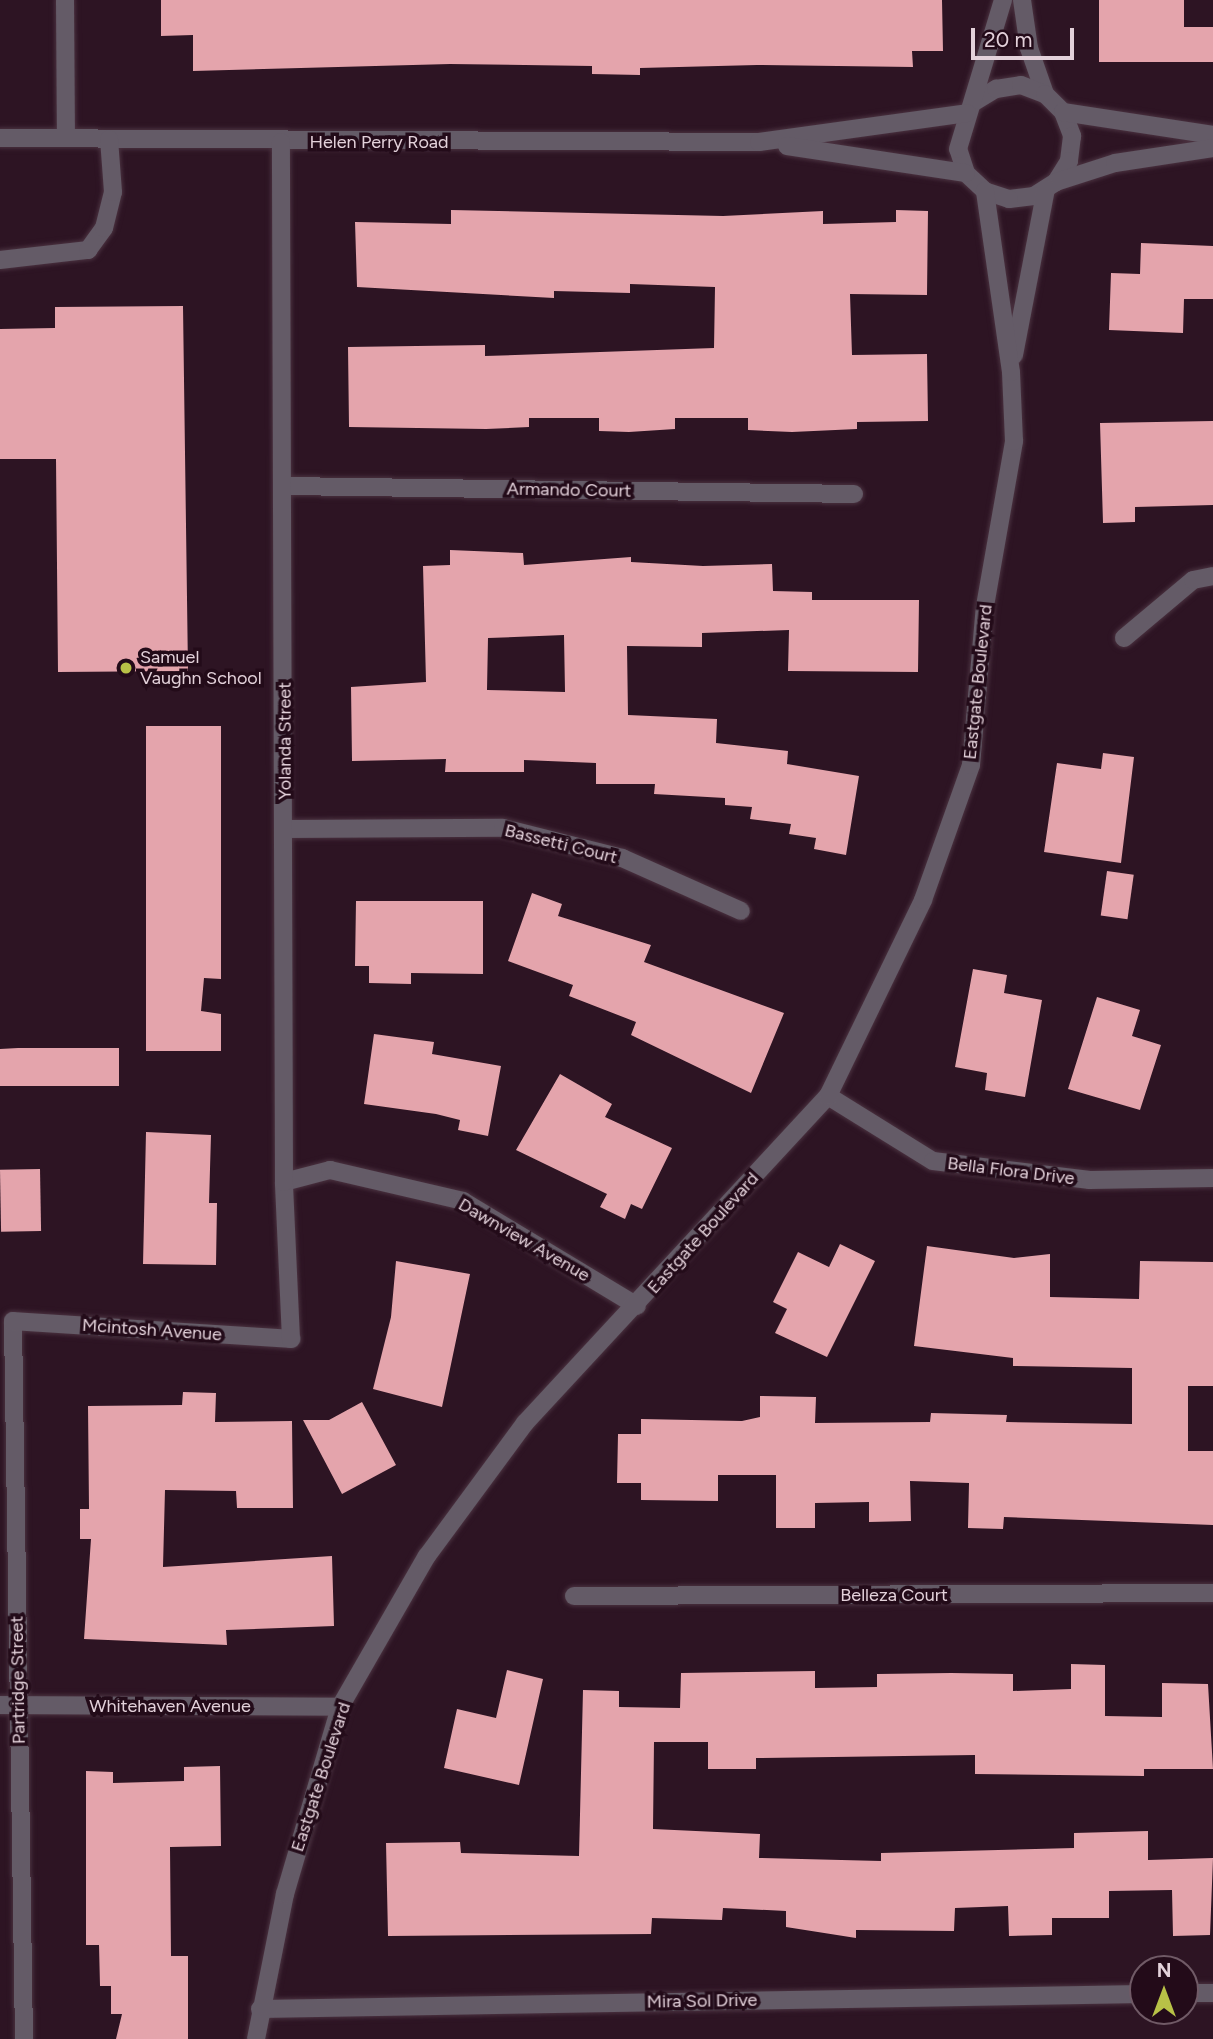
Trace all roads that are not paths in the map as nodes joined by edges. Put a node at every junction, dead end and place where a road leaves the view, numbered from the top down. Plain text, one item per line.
1 (65, 0) edge
2 (1003, 0) edge
3 (1022, 0) edge
4 (1045, 94) junction
5 (971, 107) junction
6 (1063, 112) junction
7 (1213, 135) edge
8 (0, 138) edge
9 (66, 138) junction
10 (109, 139) junction
11 (281, 142) junction
12 (759, 142) junction
13 (1213, 148) edge
14 (966, 173) junction
15 (1051, 185) junction
16 (985, 191) junction
17 (0, 260) edge
18 (1011, 372) junction
19 (284, 486) junction
20 (854, 494) dead end
21 (1213, 576) edge
22 (1125, 638) dead end
23 (286, 829) junction
24 (741, 911) dead end
25 (828, 1096) junction
26 (1213, 1178) edge
27 (284, 1182) junction
28 (637, 1306) junction
29 (13, 1321) joint
30 (291, 1339) joint
31 (1213, 1593) edge
32 (574, 1596) dead end
33 (0, 1705) edge
34 (19, 1705) junction
35 (340, 1707) junction
36 (1129, 1994) edge
37 (260, 2009) junction
38 (24, 2039) edge
39 (256, 2039) edge

1 - 9 street
2 - 5 street
3 - 4 street
4 - 5 street
4 - 6 street
5 - 12 street, Helen Perry Road
5 - 14 street
6 - 7 street
6 - 15 street
8 - 9 street, Helen Perry Road
9 - 10 street, Helen Perry Road
10 - 11 street, Helen Perry Road
10 - 17 street
11 - 12 street, Helen Perry Road
11 - 19 street, Yolanda Street
12 - 14 street, Helen Perry Road
13 - 15 street
14 - 16 street
15 - 16 street
15 - 18 street, Eastgate Boulevard
16 - 18 street, Eastgate Boulevard
18 - 25 street, Eastgate Boulevard
19 - 20 street, Armando Court
19 - 23 street, Yolanda Street
21 - 22 street
23 - 24 street, Bassetti Court
23 - 27 street, Yolanda Street
25 - 26 street, Bella Flora Drive
25 - 28 street, Eastgate Boulevard
27 - 28 street, Dawnview Avenue
27 - 30 street, Yolanda Street
28 - 35 street, Eastgate Boulevard
29 - 30 street, Mcintosh Avenue
29 - 34 street, Partridge Street
31 - 32 street, Belleza Court
33 - 34 street, Whitehaven Avenue
34 - 35 street, Whitehaven Avenue
34 - 38 street, Partridge Street
35 - 37 street, Eastgate Boulevard
36 - 37 street, Mira Sol Drive
37 - 39 street, Eastgate Boulevard

